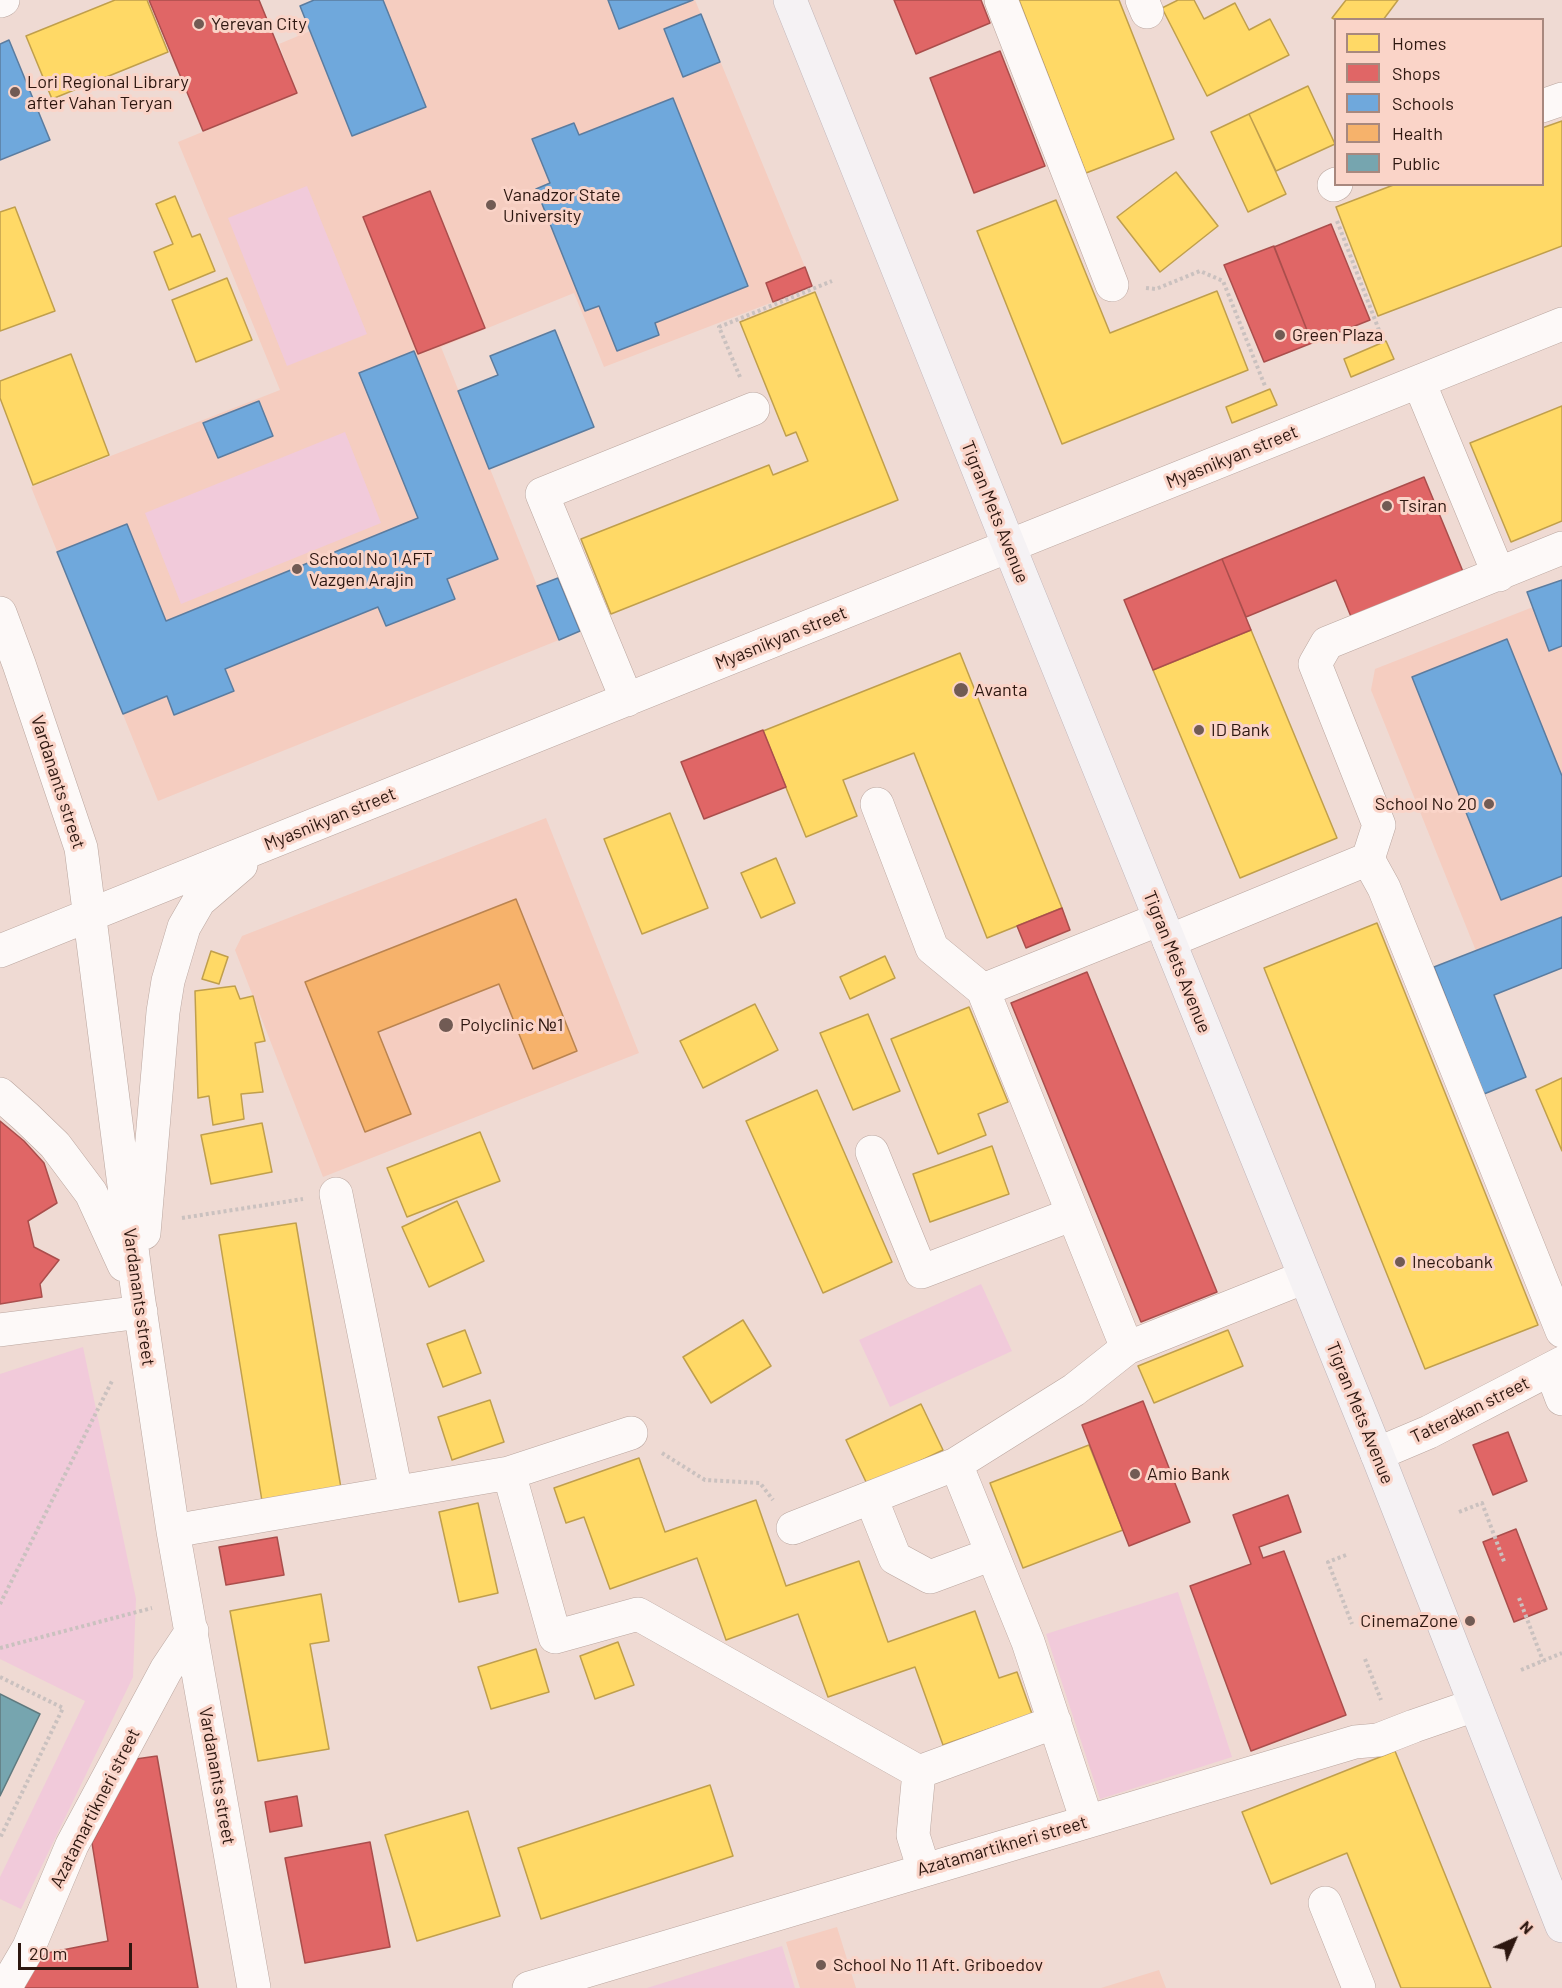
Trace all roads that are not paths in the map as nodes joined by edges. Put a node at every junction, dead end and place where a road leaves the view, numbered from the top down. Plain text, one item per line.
1 (790, 0) edge
2 (1001, 0) edge
3 (1562, 99) edge
4 (1544, 105) edge
5 (1112, 285) road end
6 (1562, 324) edge
7 (1419, 382) junction
8 (753, 409) road end
9 (1009, 546) junction
10 (1562, 549) edge
11 (1499, 575) junction
12 (0, 613) edge
13 (627, 700) junction
14 (877, 804) dead end
15 (262, 846) junction
16 (1368, 859) junction
17 (89, 916) junction
18 (1164, 930) junction
19 (0, 951) edge
20 (983, 990) junction
21 (0, 1094) edge
22 (872, 1152) dead end
23 (336, 1194) road end
24 (1073, 1214) junction
25 (1305, 1277) junction
26 (140, 1303) junction
27 (0, 1330) edge
28 (1562, 1331) edge
29 (1127, 1348) junction
30 (1558, 1377) edge
31 (631, 1433) road end
32 (1377, 1454) junction
33 (956, 1464) junction
34 (509, 1473) junction
35 (396, 1492) junction
36 (871, 1498) junction
37 (793, 1528) road end
38 (174, 1531) junction
39 (992, 1554) junction
40 (192, 1631) junction
41 (1475, 1706) junction
42 (1055, 1722) junction
43 (919, 1772) junction
44 (1088, 1821) junction
45 (924, 1870) junction
46 (1325, 1903) dead end
47 (1562, 1926) edge
48 (5, 1988) edge
49 (254, 1988) edge
50 (529, 1988) edge
51 (1359, 1988) edge

1 - 9 main road, Tigran Mets Avenue
2 - 5 street
3 - 4 street
6 - 7 street, Myasnikyan street
7 - 9 street, Myasnikyan street
7 - 11 street
8 - 13 street
9 - 13 street, Myasnikyan street
9 - 18 main road, Tigran Mets Avenue
10 - 11 street
11 - 16 street
12 - 17 street, Vardanants street
13 - 15 street, Myasnikyan street
14 - 20 street
15 - 17 street, Myasnikyan street
15 - 26 street
16 - 18 street
16 - 28 street
17 - 19 street, Myasnikyan street
17 - 26 street, Vardanants street
18 - 20 street
18 - 25 main road, Tigran Mets Avenue
20 - 24 street
21 - 26 street
22 - 24 street
23 - 35 street
24 - 29 street
25 - 29 street
25 - 32 main road, Tigran Mets Avenue
26 - 27 street
26 - 38 street, Vardanants street
29 - 33 street
30 - 32 street, Taterakan street
31 - 34 street
32 - 41 main road, Tigran Mets Avenue
33 - 36 street
33 - 39 street
34 - 35 street
34 - 43 street
35 - 38 street
36 - 37 street
36 - 39 street
38 - 40 street, Vardanants street
39 - 42 street
40 - 48 street, Azatamartikneri street
40 - 49 street, Vardanants street
41 - 44 street, Azatamartikneri street
41 - 47 main road, Tigran Mets Avenue
42 - 43 street
42 - 44 street
43 - 45 street
44 - 45 street, Azatamartikneri street
45 - 50 street, Azatamartikneri street
46 - 51 street

